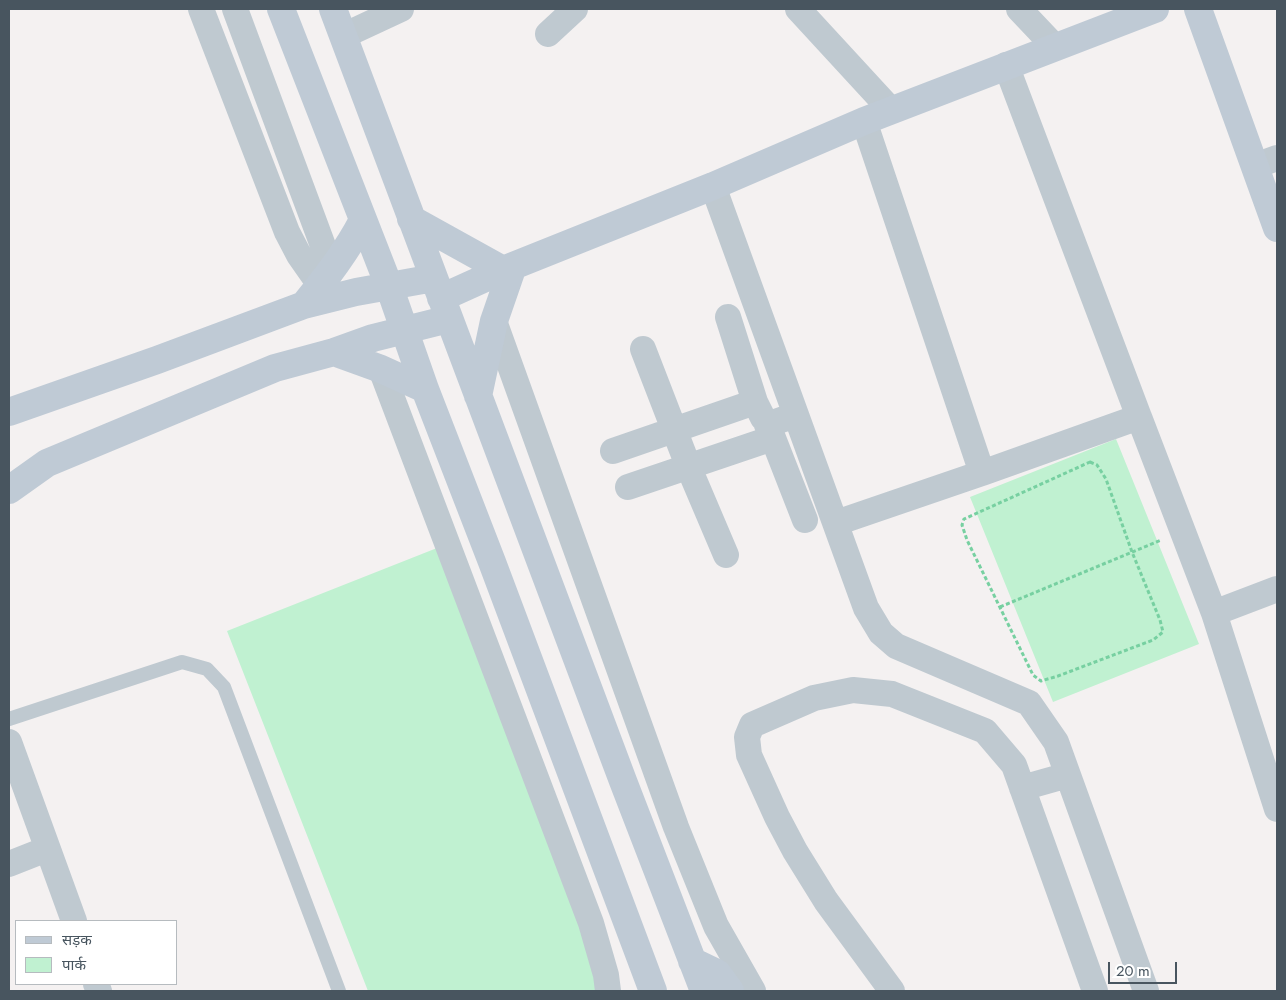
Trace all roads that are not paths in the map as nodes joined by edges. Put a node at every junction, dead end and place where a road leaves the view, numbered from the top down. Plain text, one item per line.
1 (201, 9) edge
2 (235, 9) edge
3 (281, 9) edge
4 (333, 9) edge
5 (401, 9) edge
6 (575, 9) edge
7 (798, 9) edge
8 (1020, 9) edge
9 (1156, 9) edge
10 (1198, 9) edge
11 (548, 34) dead end
12 (343, 36) junction
13 (1056, 47) junction
14 (252, 56) junction
15 (1006, 65) junction
16 (223, 67) junction
17 (891, 110) junction
18 (864, 121) junction
19 (1266, 162) edge
20 (713, 186) junction
21 (411, 219) junction
22 (363, 220) junction
23 (1277, 228) edge
24 (508, 268) junction
25 (389, 286) junction
26 (319, 287) junction
27 (441, 298) junction
28 (728, 317) dead end
29 (494, 321) junction
30 (404, 331) junction
31 (643, 349) dead end
32 (334, 352) junction
33 (381, 369) junction
34 (425, 389) junction
35 (478, 396) junction
36 (755, 402) junction
37 (9, 412) edge
38 (795, 415) junction
39 (1139, 417) junction
40 (674, 429) junction
41 (770, 432) junction
42 (613, 451) dead end
43 (689, 468) junction
44 (982, 473) junction
45 (628, 487) dead end
46 (9, 490) edge
47 (805, 520) dead end
48 (836, 523) junction
49 (726, 555) dead end
50 (1277, 589) edge
51 (1214, 613) junction
52 (9, 719) edge
53 (9, 742) edge
54 (1068, 775) junction
55 (1022, 788) junction
56 (1277, 809) edge
57 (47, 849) junction
58 (9, 864) edge
59 (74, 920) edge
60 (633, 940) junction
61 (692, 961) junction
62 (339, 991) edge
63 (608, 991) edge
64 (638, 991) edge
65 (653, 991) edge
66 (704, 991) edge
67 (730, 991) edge
68 (754, 991) edge
69 (892, 991) edge
70 (1094, 991) edge
71 (1146, 991) edge

1 - 16 street
2 - 14 street
3 - 22 main road
4 - 12 main road
5 - 12 street
6 - 11 street
7 - 17 street
8 - 13 street
9 - 13 main road
10 - 19 main road
12 - 21 main road
13 - 15 main road
14 - 16 street
14 - 26 street
15 - 17 main road
15 - 39 street
16 - 26 street
17 - 18 main road
18 - 20 main road
18 - 44 street
19 - 23 main road
20 - 24 main road
20 - 38 street
21 - 24 main road
21 - 27 main road
22 - 25 main road
22 - 26 main road
24 - 27 main road
24 - 29 main road
25 - 26 main road
25 - 27 main road
25 - 30 main road
26 - 37 main road
27 - 30 main road
27 - 35 main road
28 - 36 street
29 - 35 main road
29 - 68 street
30 - 32 main road
30 - 34 main road
31 - 40 street
32 - 33 main road
32 - 46 main road
33 - 34 main road
33 - 63 street
34 - 60 main road
35 - 61 main road
36 - 40 street
36 - 41 street
38 - 41 street
38 - 48 street
39 - 44 street
39 - 51 street
40 - 42 street
40 - 43 street
41 - 43 street
41 - 47 street
43 - 45 street
43 - 49 street
44 - 48 street
48 - 54 street
50 - 51 street
51 - 56 street
52 - 62 lane
53 - 57 street
54 - 55 street
54 - 71 street
55 - 69 street
55 - 70 street
57 - 58 street
57 - 59 street
60 - 64 main road
60 - 65 main road
61 - 66 main road
61 - 67 main road

